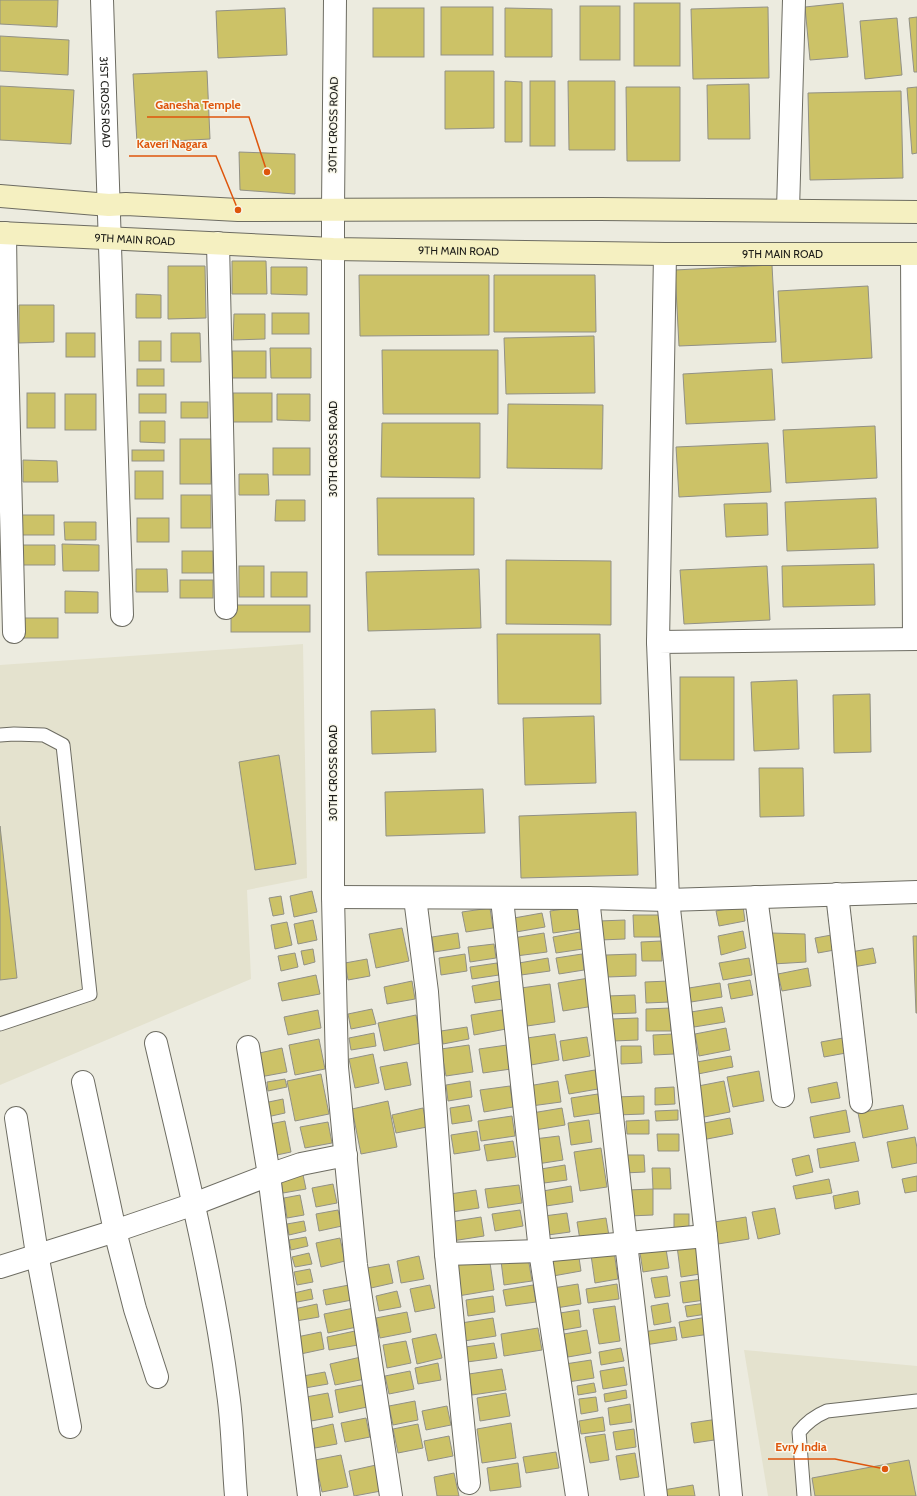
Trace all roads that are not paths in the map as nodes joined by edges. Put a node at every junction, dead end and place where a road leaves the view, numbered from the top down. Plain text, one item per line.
1 (102, 0) edge
2 (335, 0) edge
3 (794, 0) edge
4 (0, 196) edge
5 (109, 204) junction
6 (332, 209) junction
7 (788, 210) junction
8 (917, 212) edge
9 (3, 233) edge
10 (109, 238) junction
11 (218, 243) junction
12 (333, 250) junction
13 (665, 254) junction
14 (914, 254) edge
15 (3, 310) edge
16 (4, 381) edge
17 (6, 488) edge
18 (6, 587) edge
19 (226, 608) dead end
20 (122, 615) dead end
21 (14, 632) dead end
22 (916, 639) edge
23 (658, 642) junction
24 (0, 735) edge
25 (917, 892) edge
26 (837, 894) junction
27 (333, 897) junction
28 (756, 897) junction
29 (415, 898) junction
30 (588, 898) junction
31 (502, 899) junction
32 (668, 900) junction
33 (0, 1024) edge
34 (156, 1043) dead end
35 (248, 1047) dead end
36 (83, 1082) dead end
37 (783, 1096) dead end
38 (861, 1102) dead end
39 (16, 1118) dead end
40 (346, 1155) junction
41 (269, 1175) junction
42 (194, 1204) junction
43 (115, 1230) junction
44 (706, 1236) junction
45 (626, 1243) junction
46 (540, 1251) junction
47 (37, 1254) junction
48 (446, 1254) junction
49 (0, 1266) edge
50 (157, 1377) dead end
51 (917, 1402) edge
52 (70, 1427) dead end
53 (469, 1483) dead end
54 (236, 1496) edge
55 (309, 1496) edge
56 (391, 1496) edge
57 (577, 1496) edge
58 (656, 1496) edge
59 (731, 1496) edge
60 (804, 1496) edge

1 - 5 street, 31ST CROSS ROAD
2 - 6 street, 30TH CROSS ROAD
3 - 7 street
4 - 5 main road
5 - 6 main road
5 - 10 street, 31ST CROSS ROAD
6 - 7 main road
6 - 12 street, 30TH CROSS ROAD
7 - 8 main road
9 - 10 main road, 9TH MAIN ROAD
9 - 15 street
10 - 11 main road, 9TH MAIN ROAD
10 - 20 street, 31ST CROSS ROAD
11 - 12 main road, 9TH MAIN ROAD
11 - 19 street
12 - 13 main road, 9TH MAIN ROAD
12 - 27 street, 30TH CROSS ROAD
13 - 14 main road, 9TH MAIN ROAD
13 - 23 street
14 - 22 street
15 - 16 street
16 - 17 street
17 - 18 street
18 - 21 street
22 - 23 street
23 - 32 street
24 - 33 lane
25 - 26 street
26 - 28 street
26 - 38 street
27 - 29 street
27 - 40 street, 30TH CROSS ROAD
28 - 32 street
28 - 37 street
29 - 31 street
29 - 48 street
30 - 31 street
30 - 32 street
30 - 45 street
31 - 46 street
32 - 44 street
34 - 42 street
35 - 41 street
36 - 43 street
39 - 47 street
40 - 41 street
40 - 56 street, 30TH CROSS ROAD
41 - 42 street
41 - 55 street
42 - 43 street
42 - 54 street
43 - 47 street
43 - 50 street
44 - 45 street
44 - 59 street
45 - 46 street
45 - 58 street
46 - 48 street
46 - 57 street
47 - 49 street
47 - 52 street
48 - 53 street
51 - 60 lane

